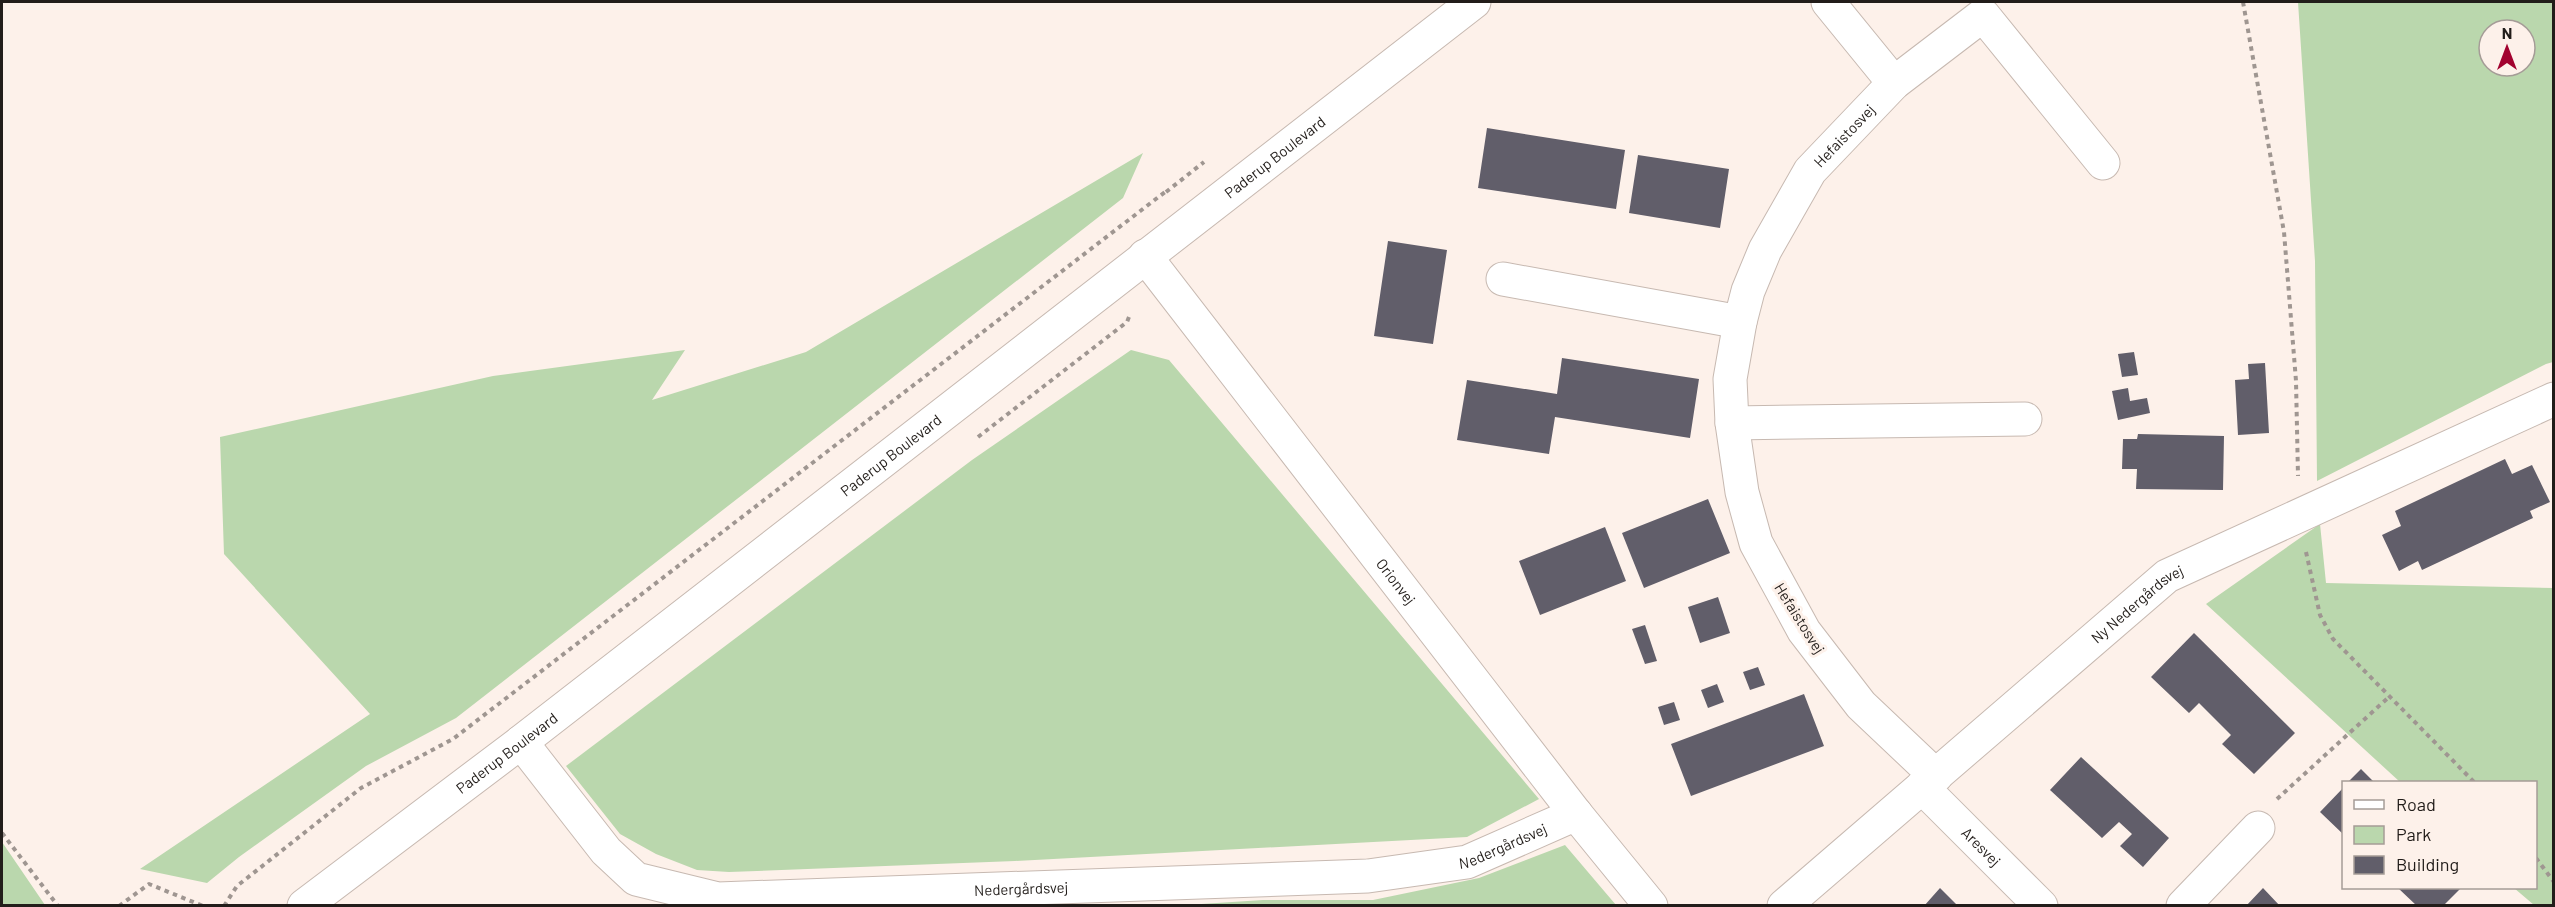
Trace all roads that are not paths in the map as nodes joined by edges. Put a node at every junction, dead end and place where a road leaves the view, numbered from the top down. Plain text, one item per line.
1 (1474, 2) edge
2 (1828, 2) edge
3 (1992, 8) edge
4 (1894, 83) junction
5 (2103, 163) dead end
6 (1145, 256) junction
7 (1503, 279) dead end
8 (1740, 322) junction
9 (2553, 399) edge
10 (2025, 419) dead end
11 (1732, 423) junction
12 (521, 742) junction
13 (1929, 782) junction
14 (1576, 813) junction
15 (2258, 828) road end
16 (304, 906) edge
17 (1651, 906) edge
18 (1784, 906) edge
19 (2041, 906) edge
20 (2183, 906) edge

1 - 6 street, Paderup Boulevard
2 - 4 street
3 - 4 street, Hefaistosvej
3 - 5 street, Hefaistosvej
4 - 8 street, Hefaistosvej
6 - 12 street, Paderup Boulevard
6 - 14 street, Orionvej
7 - 8 street
8 - 11 street, Hefaistosvej
9 - 13 street, Ny Nedergårdsvej
10 - 11 street
11 - 13 street, Hefaistosvej
12 - 14 street, Nedergårdsvej
12 - 16 street, Paderup Boulevard
13 - 18 street, Ny Nedergårdsvej
13 - 19 street, Aresvej
14 - 17 street, Orionvej
15 - 20 street

